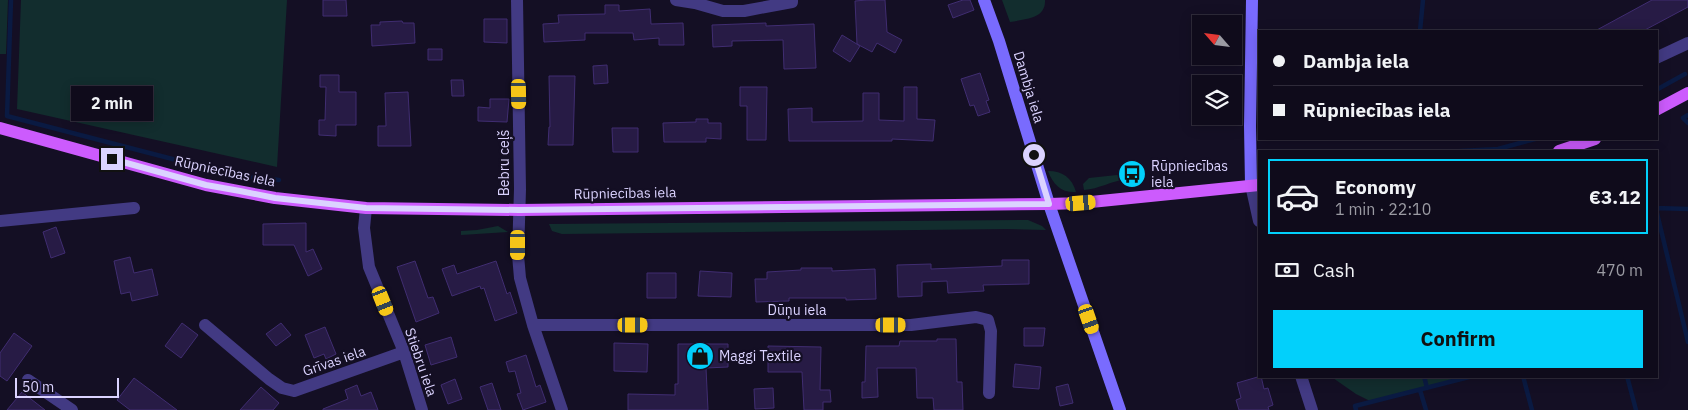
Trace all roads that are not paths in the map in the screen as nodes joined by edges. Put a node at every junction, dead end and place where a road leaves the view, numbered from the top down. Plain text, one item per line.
1 (517, 0) edge
2 (676, 0) edge
3 (792, 0) edge
4 (984, 0) edge
5 (1252, 0) edge
6 (1686, 48) edge
7 (1658, 57) edge
8 (1688, 93) edge
9 (1658, 109) edge
10 (1254, 126) edge
11 (0, 128) edge
12 (1592, 140) edge
13 (1562, 150) edge
14 (1255, 185) edge
15 (1049, 204) junction
16 (134, 208) dead end
17 (366, 208) junction
18 (519, 210) junction
19 (1258, 212) edge
20 (0, 221) edge
21 (205, 325) dead end
22 (533, 325) junction
23 (404, 352) junction
24 (1303, 378) edge
25 (28, 380) dead end
26 (989, 393) dead end
27 (72, 410) edge
28 (422, 410) edge
29 (562, 410) edge
30 (1120, 410) edge
31 (1312, 410) edge

1 - 18 street, Bebru ceļš
2 - 3 street
4 - 15 street, Dambja iela
5 - 10 street
6 - 7 street
8 - 9 main road
10 - 14 street
11 - 17 main road, Rūpniecības iela
12 - 13 main road
14 - 15 main road, Rūpniecības iela
14 - 19 street
15 - 18 main road, Rūpniecības iela
15 - 30 street, Dambja iela
16 - 20 street
17 - 18 main road, Rūpniecības iela
17 - 23 street, Stiebru iela
18 - 22 street, Bebru ceļš
21 - 23 street, Grīvas iela
22 - 26 street, Dūņu iela
22 - 29 street, Bebru ceļš
23 - 28 street, Stiebru iela
24 - 31 street
25 - 27 street

